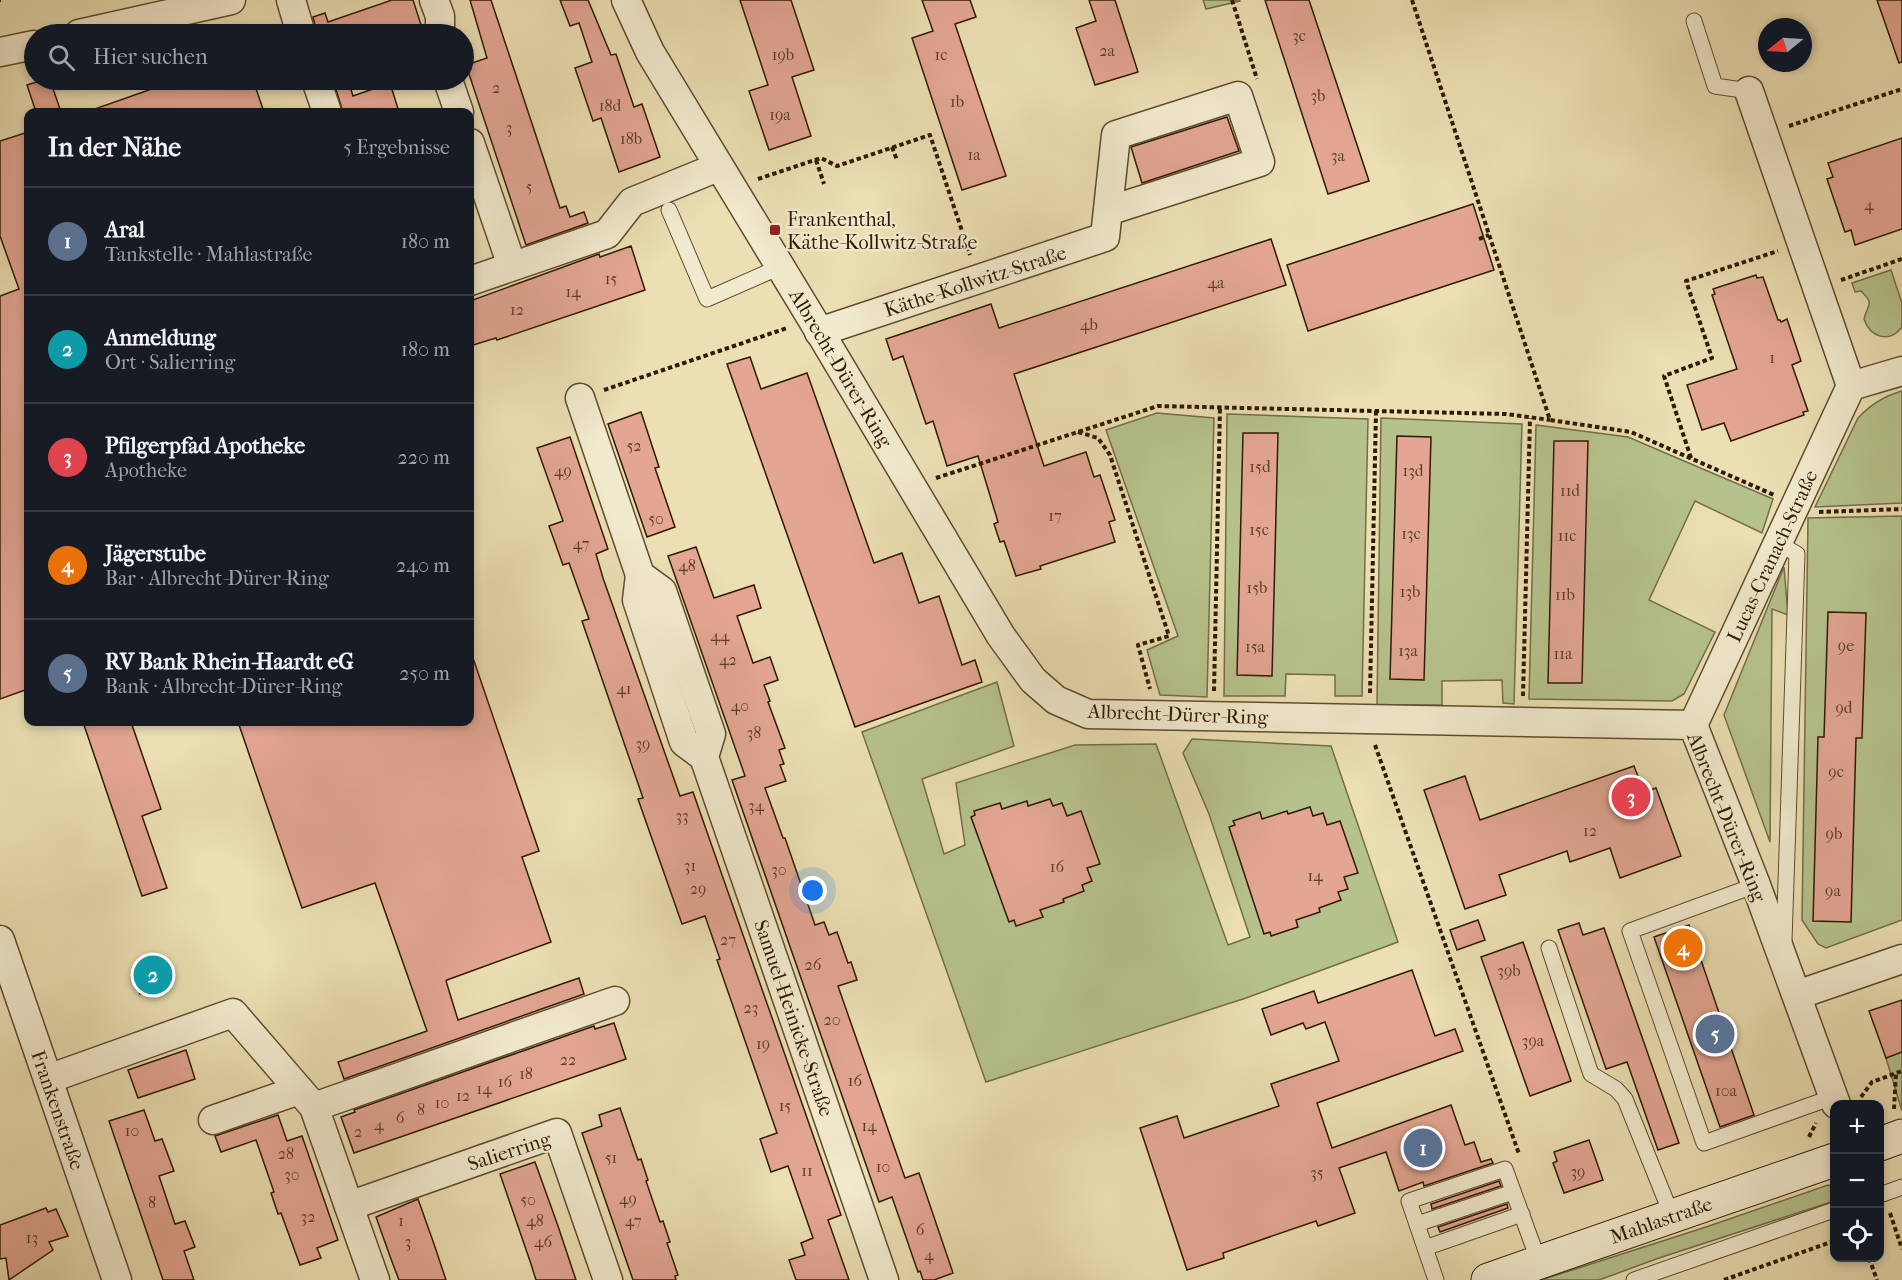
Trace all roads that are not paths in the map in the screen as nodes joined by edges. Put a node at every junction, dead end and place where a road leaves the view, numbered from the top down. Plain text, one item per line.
1 (231, 0) edge
2 (291, 0) edge
3 (434, 0) edge
4 (626, 0) edge
5 (1694, 21) dead end
6 (124, 24) edge
7 (298, 24) edge
8 (440, 24) edge
9 (24, 47) edge
10 (0, 52) edge
11 (319, 90) edge
12 (451, 90) edge
13 (1749, 91) joint
14 (326, 108) edge
15 (458, 108) edge
16 (474, 155) edge
17 (725, 177) junction
18 (669, 210) dead end
19 (1108, 211) junction
20 (512, 266) junction
21 (780, 267) junction
22 (474, 280) edge
23 (816, 326) junction
24 (1902, 371) edge
25 (1851, 386) junction
26 (580, 398) road end
27 (1778, 543) junction
28 (1694, 725) junction
29 (1756, 885) junction
30 (0, 940) edge
31 (1549, 948) dead end
32 (1783, 959) junction
33 (1902, 959) edge
34 (1797, 995) junction
35 (615, 1001) dead end
36 (48, 1079) junction
37 (307, 1099) junction
38 (1835, 1100) edge
39 (1830, 1103) edge
40 (213, 1120) dead end
41 (1902, 1136) edge
42 (1884, 1143) edge
43 (1830, 1161) edge
44 (1902, 1187) edge
45 (1513, 1192) junction
46 (1884, 1194) edge
47 (349, 1206) junction
48 (1830, 1211) edge
49 (1522, 1214) junction
50 (1672, 1216) junction
51 (1417, 1224) junction
52 (1425, 1248) junction
53 (1539, 1262) junction
54 (117, 1280) edge
55 (375, 1280) edge
56 (608, 1280) edge
57 (884, 1280) edge
58 (1436, 1280) edge
59 (1488, 1280) edge
60 (1634, 1280) edge

1 - 6 street
2 - 7 street
3 - 8 street
4 - 17 street, Albrecht-Dürer-Ring
5 - 13 lane
9 - 10 street
11 - 14 street
12 - 15 street
13 - 25 street
16 - 20 street
17 - 20 street
17 - 21 street, Albrecht-Dürer-Ring
18 - 21 lane
19 - 19 street, Käthe-Kollwitz-Straße
19 - 23 street, Käthe-Kollwitz-Straße
20 - 22 street
21 - 23 street, Albrecht-Dürer-Ring
23 - 28 street, Albrecht-Dürer-Ring
24 - 25 street
25 - 27 street, Lucas-Cranach-Straße
26 - 57 street, Samuel-Heinicke-Straße
27 - 28 street, Lucas-Cranach-Straße
27 - 32 lane
28 - 29 street, Albrecht-Dürer-Ring
29 - 32 street, Albrecht-Dürer-Ring
29 - 39 lane
30 - 36 street, Frankenstraße
31 - 50 lane
32 - 34 street, Albrecht-Dürer-Ring
33 - 34 street
34 - 38 street, Albrecht-Dürer-Ring
35 - 37 street
36 - 37 street
36 - 54 street, Frankenstraße
37 - 40 street
37 - 47 street
41 - 42 street
43 - 50 street, Mahlastraße
44 - 46 lane
45 - 49 lane
45 - 51 lane
45 - 51 lane
47 - 55 street
47 - 56 street, Salierring
48 - 60 lane
49 - 52 lane
49 - 53 lane
50 - 53 street, Mahlastraße
51 - 52 lane
52 - 58 lane
53 - 59 street, Mahlastraße

